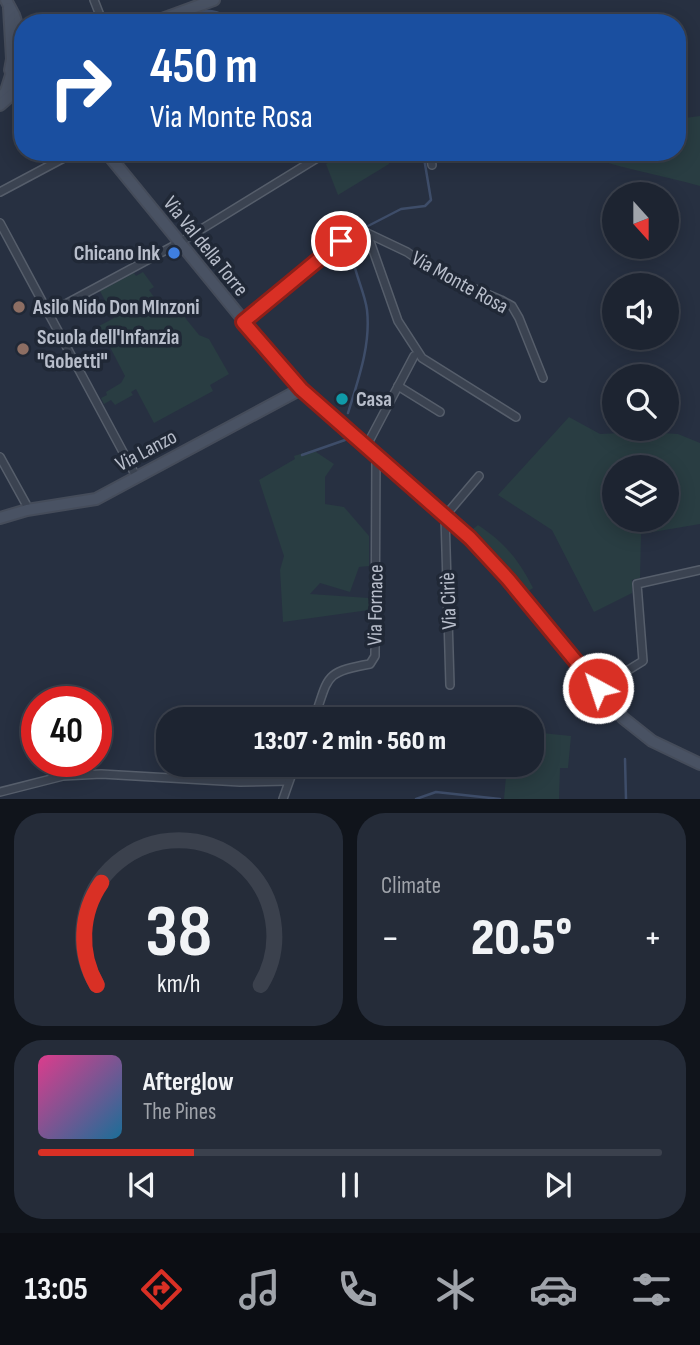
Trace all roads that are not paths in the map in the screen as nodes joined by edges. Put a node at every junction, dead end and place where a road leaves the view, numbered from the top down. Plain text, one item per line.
1 (214, 0) edge
2 (8, 4) edge
3 (176, 14) edge
4 (12, 59) joint
5 (11, 75) junction
6 (14, 77) edge
7 (14, 92) edge
8 (0, 99) edge
9 (0, 105) edge
10 (58, 161) edge
11 (113, 161) edge
12 (312, 161) edge
13 (431, 161) edge
14 (432, 165) dead end
15 (0, 192) edge
16 (0, 223) edge
17 (367, 233) junction
18 (179, 243) junction
19 (49, 313) junction
20 (243, 322) junction
21 (414, 356) dead end
22 (543, 378) dead end
23 (398, 386) junction
24 (301, 389) junction
25 (440, 412) dead end
26 (516, 417) dead end
27 (366, 447) junction
28 (376, 456) junction
29 (0, 457) edge
30 (479, 476) dead end
31 (137, 478) junction
32 (27, 510) junction
33 (445, 516) junction
34 (0, 518) edge
35 (700, 570) edge
36 (450, 685) dead end
37 (598, 688) junction
38 (318, 707) edge
39 (700, 764) edge
40 (290, 777) edge
41 (288, 781) junction
42 (0, 792) edge
43 (284, 799) edge

1 - 3 street
2 - 4 street
4 - 5 street
5 - 6 street
5 - 8 street
7 - 9 street
10 - 15 street
11 - 18 street, Via Val della Torre
12 - 18 street
13 - 14 street
16 - 19 street
17 - 20 street
17 - 22 street, Via Monte Rosa
17 - 26 street
18 - 19 street
18 - 20 street, Via Val della Torre
19 - 31 street
20 - 24 street, Via Val della Torre
21 - 23 street
23 - 25 street
23 - 27 street
24 - 27 street, Via Val della Torre
24 - 31 street, Via Lanzo
27 - 28 street, Via Val della Torre
28 - 33 street, Via Val della Torre
28 - 38 street, Via Fornace
29 - 32 street
30 - 33 street
31 - 32 street, Via Lanzo
32 - 34 street, Via Lanzo
33 - 36 street, Via Ciriè
33 - 37 street, Via Val della Torre
35 - 37 street
37 - 39 street, Via Val della Torre
40 - 41 street
41 - 42 street
41 - 43 street

